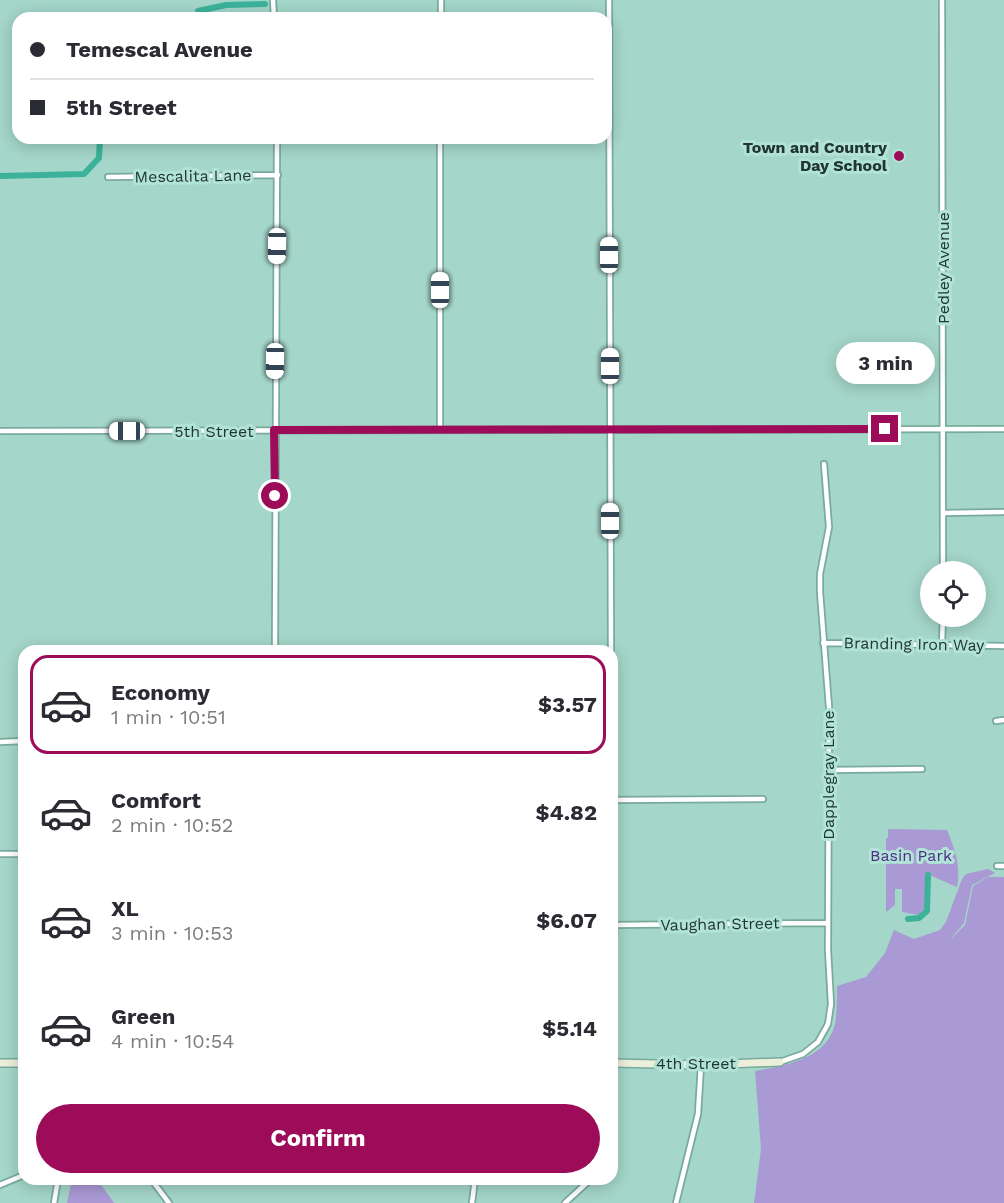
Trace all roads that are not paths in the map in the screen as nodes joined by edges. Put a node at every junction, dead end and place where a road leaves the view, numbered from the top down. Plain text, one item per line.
1 (942, 0) edge
2 (277, 144) edge
3 (440, 144) edge
4 (609, 144) edge
5 (278, 175) junction
6 (108, 177) dead end
7 (440, 428) junction
8 (610, 428) junction
9 (943, 429) junction
10 (1004, 429) edge
11 (274, 430) junction
12 (0, 431) edge
13 (824, 464) dead end
14 (1003, 512) edge
15 (943, 513) junction
16 (943, 561) edge
17 (943, 627) edge
18 (824, 643) junction
19 (942, 644) junction
20 (275, 645) edge
21 (611, 645) edge
22 (1004, 646) edge
23 (1004, 720) edge
24 (996, 721) dead end
25 (18, 741) edge
26 (0, 742) edge
27 (922, 769) dead end
28 (829, 770) junction
29 (763, 799) dead end
30 (618, 800) edge
31 (0, 854) edge
32 (18, 854) edge
33 (998, 866) dead end
34 (1004, 866) edge
35 (828, 923) junction
36 (618, 925) edge
37 (780, 1062) joint
38 (0, 1063) edge
39 (18, 1063) edge
40 (618, 1063) edge
41 (701, 1065) junction
42 (18, 1178) edge
43 (0, 1185) edge
44 (57, 1185) edge
45 (156, 1185) edge
46 (474, 1185) edge
47 (584, 1185) edge
48 (54, 1203) edge
49 (169, 1203) edge
50 (472, 1203) edge
51 (565, 1203) edge
52 (676, 1203) edge

1 - 9 street, Pedley Avenue
2 - 5 street
3 - 7 street
4 - 8 street
5 - 6 street, Mescalita Lane
5 - 11 street
7 - 8 street, 5th Street
7 - 11 street, 5th Street
8 - 9 street, 5th Street
8 - 21 street
9 - 10 street, 5th Street
9 - 15 street, Pedley Avenue
11 - 12 street, 5th Street
11 - 20 street
13 - 18 street, Dapplegray Lane
14 - 15 street
15 - 16 street, Pedley Avenue
17 - 19 street
18 - 19 street, Branding Iron Way
18 - 28 street, Dapplegray Lane
19 - 22 street, Branding Iron Way
23 - 24 street
25 - 26 street
27 - 28 street
28 - 35 street, Dapplegray Lane
29 - 30 street
31 - 32 street
33 - 34 street
35 - 36 street, Vaughan Street
35 - 37 street, Dapplegray Lane
37 - 41 street, 4th Street
38 - 39 street
40 - 41 street, 4th Street
41 - 52 street
42 - 43 street
44 - 48 street
45 - 49 street
46 - 50 street
47 - 51 street

